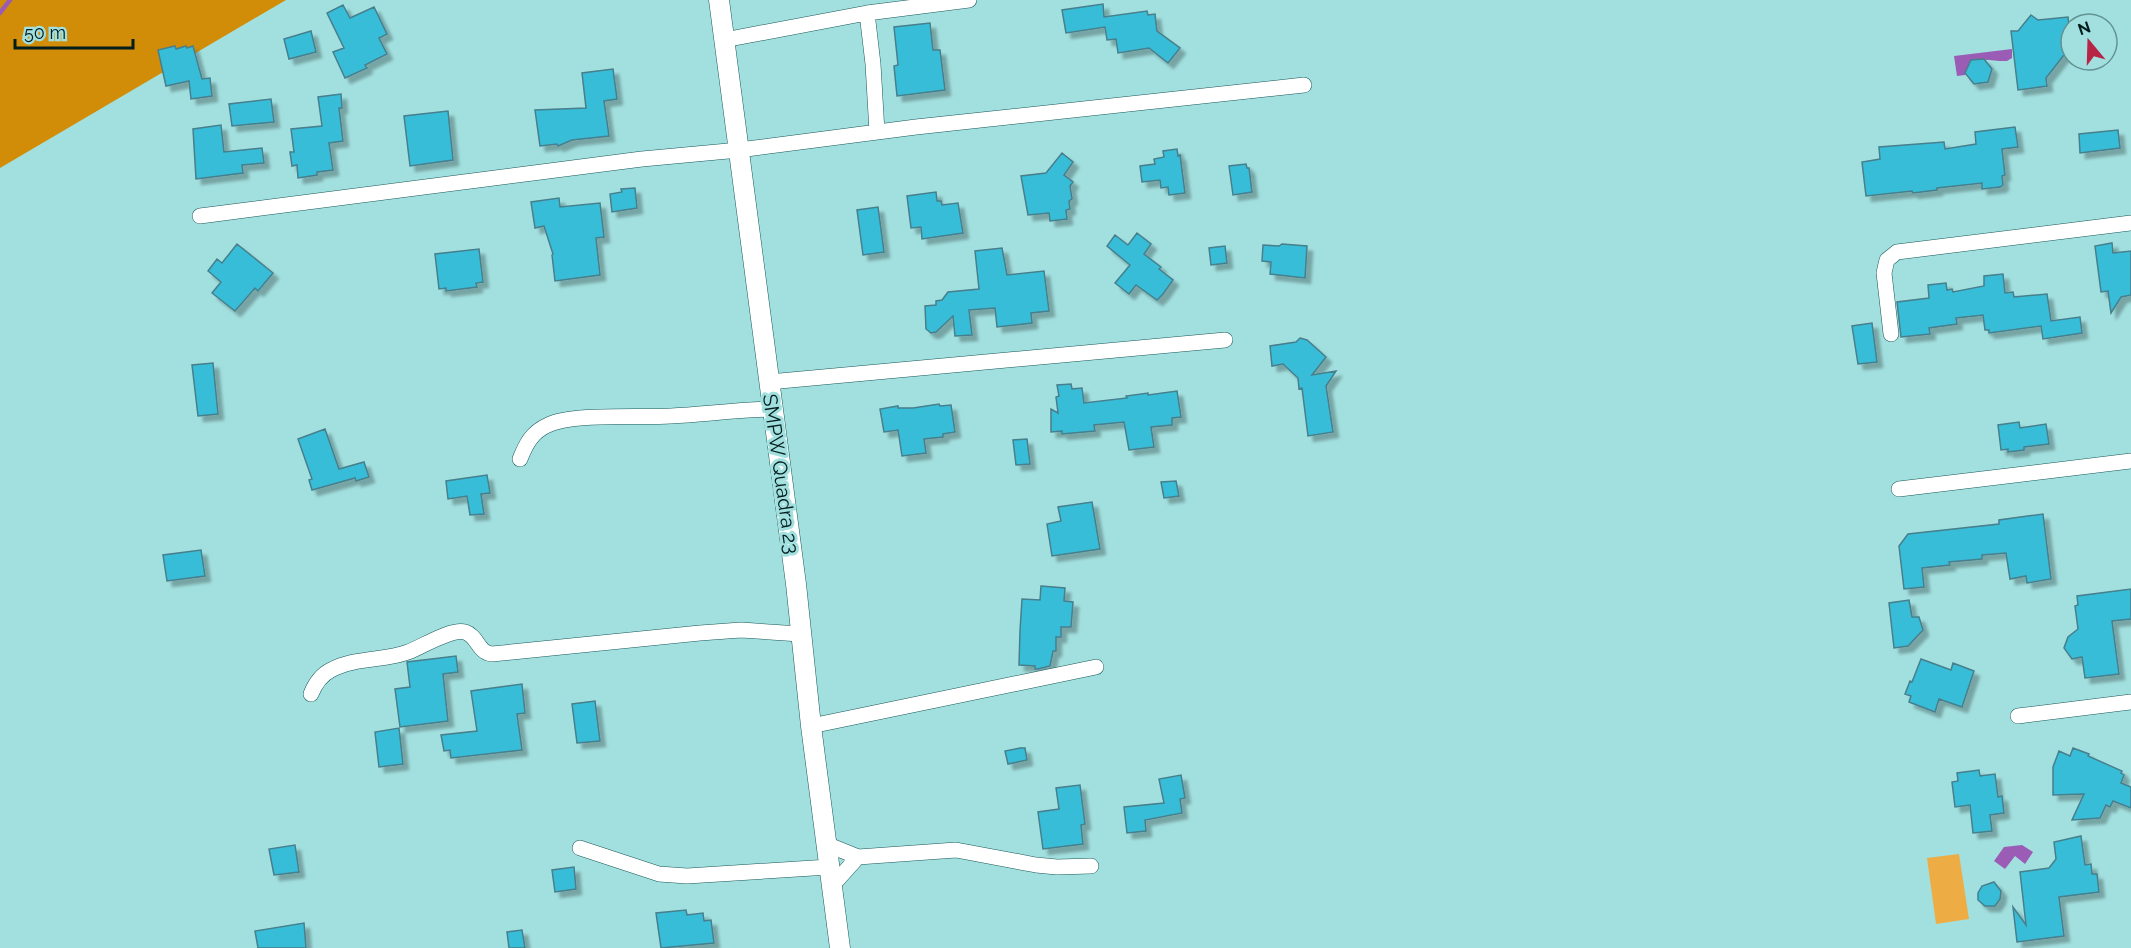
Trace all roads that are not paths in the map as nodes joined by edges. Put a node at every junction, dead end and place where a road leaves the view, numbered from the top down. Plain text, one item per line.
1 (719, 0) edge
2 (969, 0) edge
3 (867, 13) junction
4 (724, 40) junction
5 (1304, 85) dead end
6 (877, 132) junction
7 (739, 150) junction
8 (200, 216) dead end
9 (2131, 223) edge
10 (1891, 333) dead end
11 (1225, 340) dead end
12 (769, 382) junction
13 (772, 409) junction
14 (520, 459) dead end
15 (2131, 461) edge
16 (1899, 489) dead end
17 (800, 634) junction
18 (1096, 667) dead end
19 (311, 694) dead end
20 (2131, 702) edge
21 (2018, 716) dead end
22 (811, 726) junction
23 (826, 844) junction
24 (580, 848) dead end
25 (858, 857) junction
26 (1091, 866) dead end
27 (829, 867) junction
28 (831, 887) junction
29 (840, 948) edge

1 - 4 street, SMPW Quadra 23
2 - 3 street
3 - 4 street
3 - 6 street
4 - 7 street, SMPW Quadra 23
5 - 6 street
6 - 7 street
7 - 8 street
7 - 12 street, SMPW Quadra 23
9 - 10 street
11 - 12 street
12 - 13 street, SMPW Quadra 23
13 - 14 street
13 - 17 street, SMPW Quadra 23
15 - 16 street
17 - 19 street
17 - 22 street, SMPW Quadra 23
18 - 22 street
20 - 21 street
22 - 23 street, SMPW Quadra 23
23 - 25 street
23 - 27 street, SMPW Quadra 23
24 - 27 street
25 - 26 street
25 - 28 street
27 - 28 street, SMPW Quadra 23
28 - 29 street, SMPW Quadra 23

